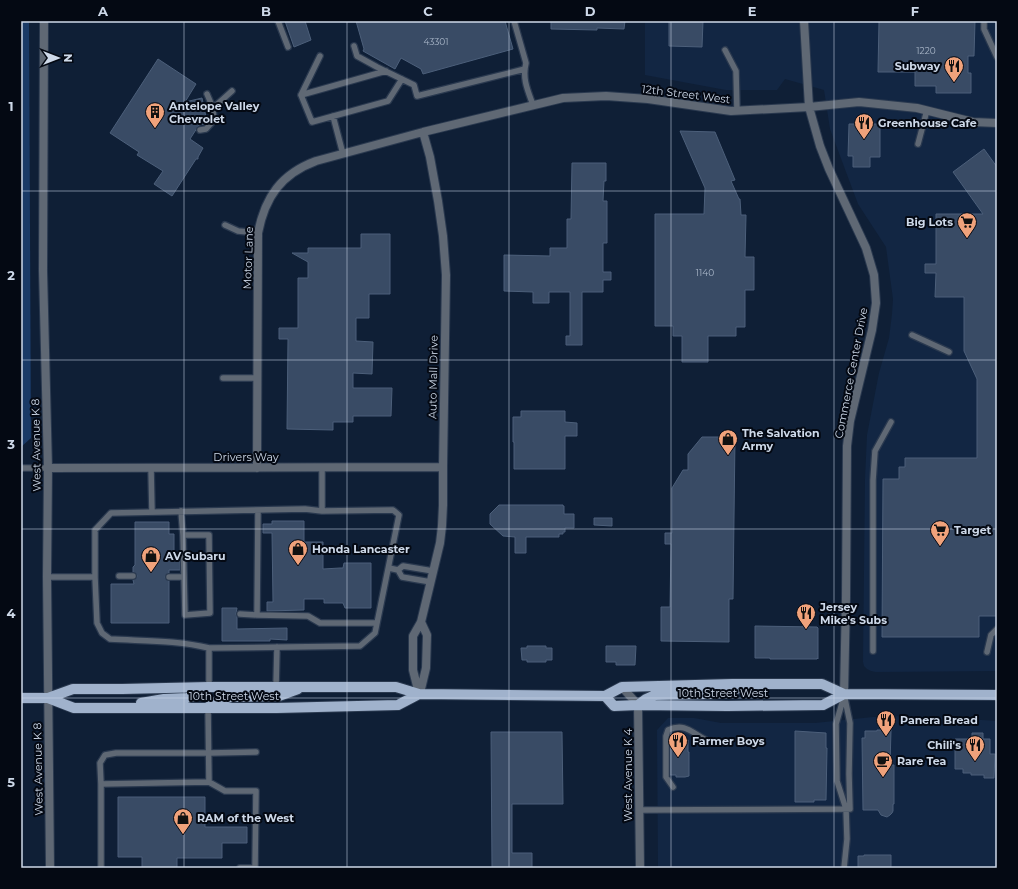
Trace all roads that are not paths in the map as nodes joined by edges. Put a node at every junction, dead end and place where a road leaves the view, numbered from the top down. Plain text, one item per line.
1 (44, 21) edge
2 (278, 21) edge
3 (514, 21) edge
4 (804, 21) edge
5 (984, 21) edge
6 (354, 46) dead end
7 (288, 48) dead end
8 (725, 50) dead end
9 (320, 56) dead end
10 (997, 57) edge
11 (525, 69) junction
12 (386, 71) junction
13 (402, 79) junction
14 (232, 91) dead end
15 (207, 94) dead end
16 (301, 95) junction
17 (533, 106) junction
18 (809, 107) junction
19 (213, 108) junction
20 (927, 110) junction
21 (737, 111) junction
22 (334, 116) junction
23 (997, 123) edge
24 (200, 130) dead end
25 (423, 132) junction
26 (918, 144) dead end
27 (343, 154) junction
28 (225, 225) dead end
29 (258, 233) junction
30 (912, 335) dead end
31 (949, 352) dead end
32 (223, 378) dead end
33 (257, 378) junction
34 (891, 422) dead end
35 (322, 467) junction
36 (443, 467) junction
37 (21, 468) edge
38 (48, 468) junction
39 (152, 468) junction
40 (257, 468) junction
41 (258, 510) junction
42 (181, 511) junction
43 (322, 511) junction
44 (152, 512) junction
45 (183, 535) junction
46 (389, 568) junction
47 (398, 570) junction
48 (433, 571) junction
49 (118, 576) dead end
50 (133, 576) dead end
51 (169, 576) dead end
52 (47, 577) junction
53 (95, 577) junction
54 (184, 577) junction
55 (431, 582) junction
56 (240, 614) dead end
57 (256, 615) junction
58 (421, 622) junction
59 (377, 623) junction
60 (997, 629) edge
61 (277, 647) junction
62 (209, 648) junction
63 (873, 651) dead end
64 (987, 652) dead end
65 (750, 683) junction
66 (209, 687) junction
67 (276, 687) junction
68 (304, 687) junction
69 (622, 687) junction
70 (420, 694) junction
71 (844, 694) junction
72 (997, 695) edge
73 (605, 696) junction
74 (21, 698) edge
75 (48, 698) junction
76 (638, 705) junction
77 (208, 707) junction
78 (118, 708) junction
79 (706, 740) dead end
80 (256, 752) dead end
81 (210, 753) junction
82 (210, 782) junction
83 (101, 784) junction
84 (673, 786) dead end
85 (846, 809) junction
86 (639, 810) junction
87 (50, 868) edge
88 (101, 868) edge
89 (240, 868) edge
90 (640, 868) edge
91 (844, 868) edge

1 - 38 street, West Avenue K 8
2 - 7 lane
3 - 11 lane
4 - 18 street, Commerce Center Drive
5 - 10 lane
6 - 12 lane
8 - 21 lane
9 - 16 lane
11 - 13 lane
11 - 17 lane
12 - 13 lane
12 - 16 lane
13 - 22 lane
14 - 19 lane
15 - 19 lane
16 - 22 lane
17 - 21 street, 12th Street West
17 - 25 street, 12th Street West
18 - 20 street, 12th Street West
18 - 21 street, 12th Street West
18 - 71 street, Commerce Center Drive
19 - 24 lane
20 - 23 street, 12th Street West
20 - 26 lane
22 - 27 lane
25 - 27 street, Motor Lane
25 - 36 street, Auto Mall Drive
27 - 29 street, Motor Lane
28 - 29 lane
29 - 33 street, Motor Lane
30 - 31 lane
32 - 33 lane
33 - 40 street, Motor Lane
34 - 63 lane
35 - 36 street, Drivers Way
35 - 40 street, Drivers Way
35 - 43 lane
36 - 48 street, Auto Mall Drive
37 - 38 lane
38 - 39 street, Drivers Way
38 - 52 street, West Avenue K 8
39 - 40 street, Drivers Way
39 - 44 lane
41 - 42 lane
41 - 43 lane
41 - 57 lane
42 - 44 lane
42 - 45 lane
43 - 46 lane
44 - 53 lane
45 - 54 lane
45 - 54 lane
46 - 47 lane
46 - 59 lane
47 - 48 lane
47 - 55 lane
48 - 55 street, Auto Mall Drive
49 - 50 lane
51 - 54 lane
52 - 53 lane
52 - 75 street, West Avenue K 8
53 - 62 lane
55 - 58 street, Auto Mall Drive
56 - 57 lane
57 - 59 lane
58 - 70 street
58 - 70 street, Auto Mall Drive
59 - 61 lane
60 - 64 lane
61 - 62 lane
61 - 67 lane
62 - 66 lane
65 - 69 main road, 10th Street West
65 - 71 main road, 10th Street West
65 - 76 main road
66 - 67 main road, 10th Street West
66 - 75 main road, 10th Street West
66 - 78 main road
67 - 68 main road, 10th Street West
68 - 70 main road, 10th Street West
68 - 77 main road
69 - 73 main road, 10th Street West
69 - 76 street
70 - 73 main road, 10th Street West
70 - 77 main road, 10th Street West
71 - 72 main road, 10th Street West
71 - 76 main road, 10th Street West
71 - 85 lane, Commerce Center Drive
71 - 85 lane, Commerce Center Drive
73 - 76 main road, 10th Street West
74 - 75 main road, 10th Street West
75 - 78 main road, 10th Street West
75 - 87 street, West Avenue K 8
76 - 86 street, West Avenue K 4
77 - 78 main road, 10th Street West
77 - 81 lane
79 - 84 lane
80 - 81 lane
81 - 82 lane
81 - 83 lane
82 - 83 lane
82 - 89 lane
83 - 88 lane
85 - 86 lane
85 - 91 lane
86 - 90 street, West Avenue K 4

